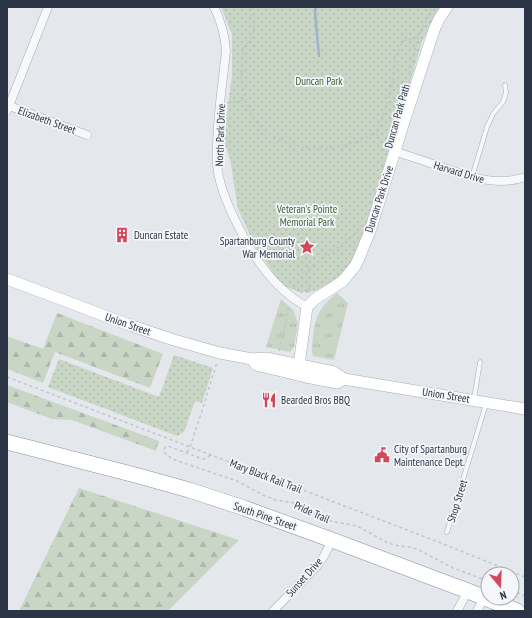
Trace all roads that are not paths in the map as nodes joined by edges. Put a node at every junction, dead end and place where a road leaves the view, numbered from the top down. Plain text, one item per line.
1 (48, 7) edge
2 (214, 7) edge
3 (447, 7) edge
4 (505, 85) dead end
5 (8, 107) edge
6 (86, 134) dead end
7 (394, 151) junction
8 (472, 177) junction
9 (523, 179) edge
10 (7, 278) edge
11 (307, 307) junction
12 (480, 362) dead end
13 (299, 370) junction
14 (474, 400) junction
15 (487, 402) junction
16 (525, 409) edge
17 (7, 444) edge
18 (447, 532) dead end
19 (332, 540) junction
20 (468, 592) junction
21 (480, 596) edge
22 (504, 606) edge
23 (272, 611) edge
24 (457, 611) edge
25 (516, 611) edge

1 - 5 street
2 - 11 street, North Park Drive
3 - 7 main road, Duncan Park Drive
4 - 8 lane
5 - 6 street, Elizabeth Street
7 - 8 street, Harvard Drive
7 - 11 main road, Duncan Park Drive
8 - 9 street, Harvard Drive
10 - 13 main road, Union Street
11 - 13 main road
12 - 14 lane
13 - 14 main road, Union Street
14 - 15 main road, Union Street
15 - 16 main road, Union Street
15 - 18 lane, Shop Street
17 - 19 highway, South Pine Street
19 - 20 highway, South Pine Street
19 - 23 street, Sunset Drive
20 - 21 highway, South Pine Street
20 - 24 street
22 - 25 highway, South Pine Street

